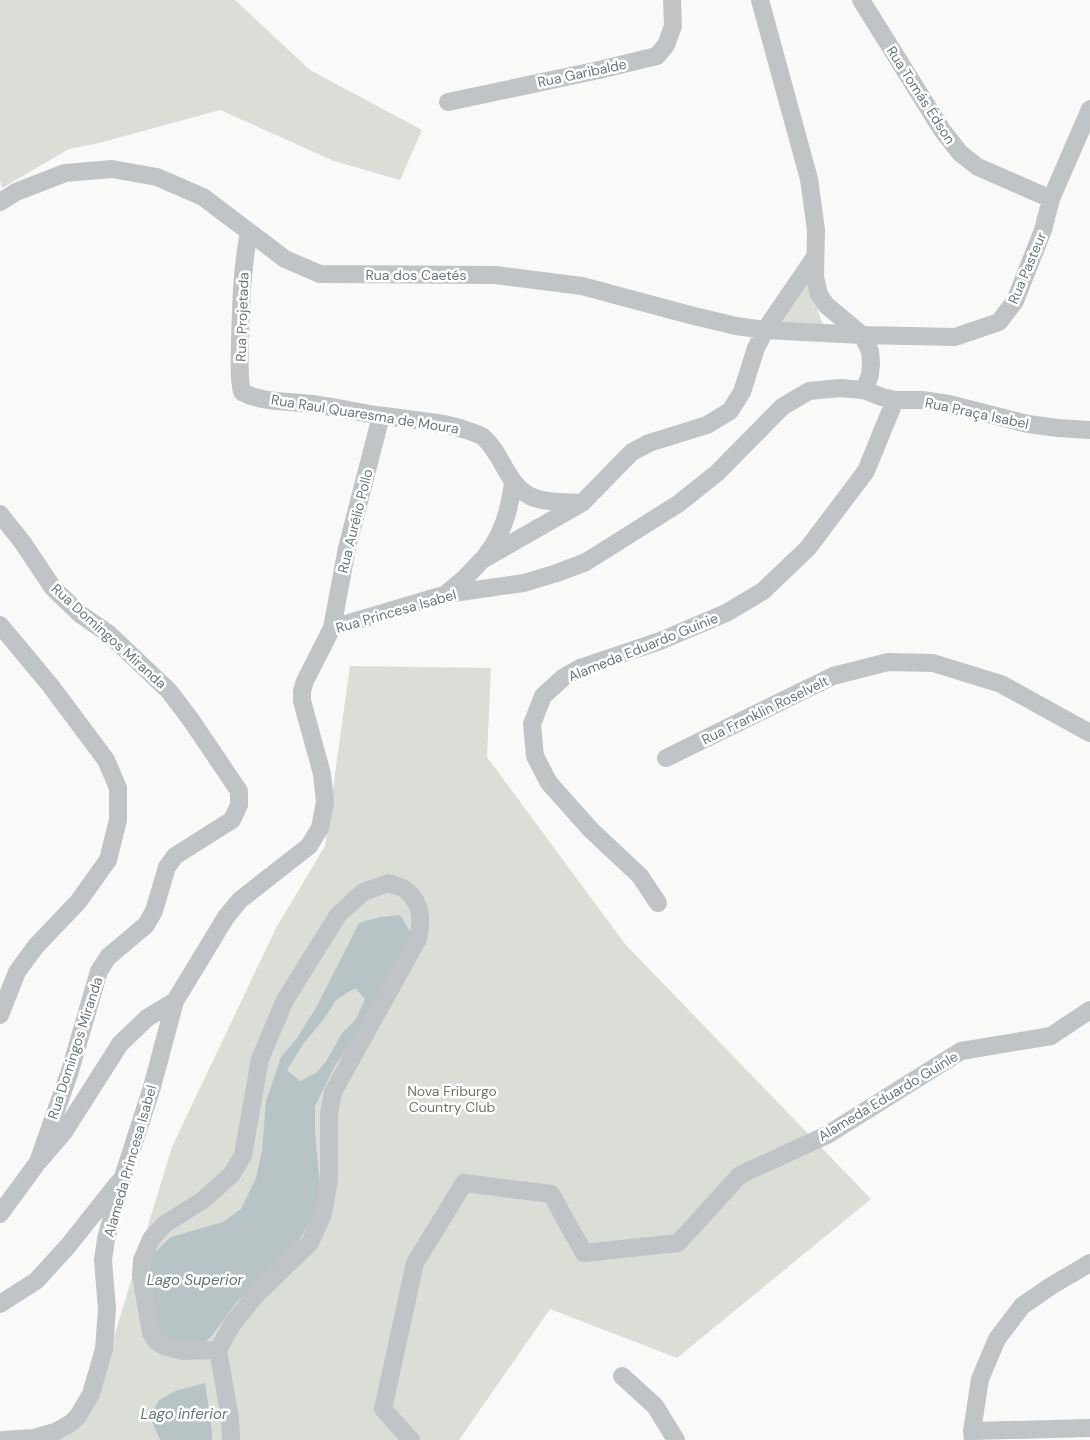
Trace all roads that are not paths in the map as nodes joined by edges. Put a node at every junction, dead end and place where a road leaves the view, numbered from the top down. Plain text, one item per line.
1 (672, 0) edge
2 (760, 0) edge
3 (861, 0) edge
4 (448, 102) dead end
5 (1090, 109) edge
6 (1051, 199) junction
7 (0, 202) edge
8 (249, 232) junction
9 (815, 257) junction
10 (765, 330) junction
11 (862, 335) junction
12 (864, 390) junction
13 (251, 397) joint
14 (896, 400) junction
15 (381, 416) junction
16 (1090, 430) edge
17 (513, 482) junction
18 (582, 502) junction
19 (0, 514) edge
20 (482, 560) junction
21 (446, 594) junction
22 (0, 625) edge
23 (332, 628) junction
24 (1090, 733) edge
25 (666, 758) dead end
26 (658, 903) dead end
27 (175, 1001) junction
28 (1090, 1010) edge
29 (0, 1014) edge
30 (38, 1162) junction
31 (123, 1177) junction
32 (0, 1214) edge
33 (1090, 1263) edge
34 (0, 1304) edge
35 (218, 1350) junction
36 (622, 1376) dead end
37 (1090, 1428) edge
38 (973, 1436) edge
39 (2, 1440) edge
40 (231, 1440) edge
41 (411, 1440) edge
42 (676, 1440) edge

1 - 4 street, Rua Garibalde
2 - 9 street
3 - 6 street, Rua Tomás Édson
5 - 6 street, Rua Pasteur
6 - 11 street, Rua Pasteur
7 - 8 street, Rua dos Caetés
8 - 10 street, Rua dos Caetés
8 - 13 street, Rua Projetada
9 - 10 street
9 - 11 street
10 - 11 street, Rua dos Caetés
10 - 18 street
11 - 12 street
12 - 14 street, Rua Praça Isabel
12 - 21 street, Rua Princesa Isabel
13 - 15 street, Rua Raul Quaresma de Moura
14 - 16 street, Rua Praça Isabel
14 - 26 street, Alameda Eduardo Guinie
15 - 17 street, Rua Raul Quaresma de Moura
15 - 23 street, Rua Aurélio Pollo
17 - 18 street, Rua Raul Quaresma de Moura
17 - 20 street
18 - 20 street
19 - 30 street, Rua Domingos Miranda
20 - 21 street
21 - 23 street, Rua Princesa Isabel
22 - 29 street
23 - 27 street, Rua Princesa Isabel
24 - 25 street, Rua Franklin Roselvelt
27 - 30 street
27 - 31 street, Alameda Princesa Isabel
28 - 41 street, Alameda Eduardo Guinle
30 - 32 street
31 - 34 street
31 - 39 street, Alameda Princesa Isabel
33 - 38 street
35 - 35 street
35 - 40 street
36 - 42 street
37 - 38 street

